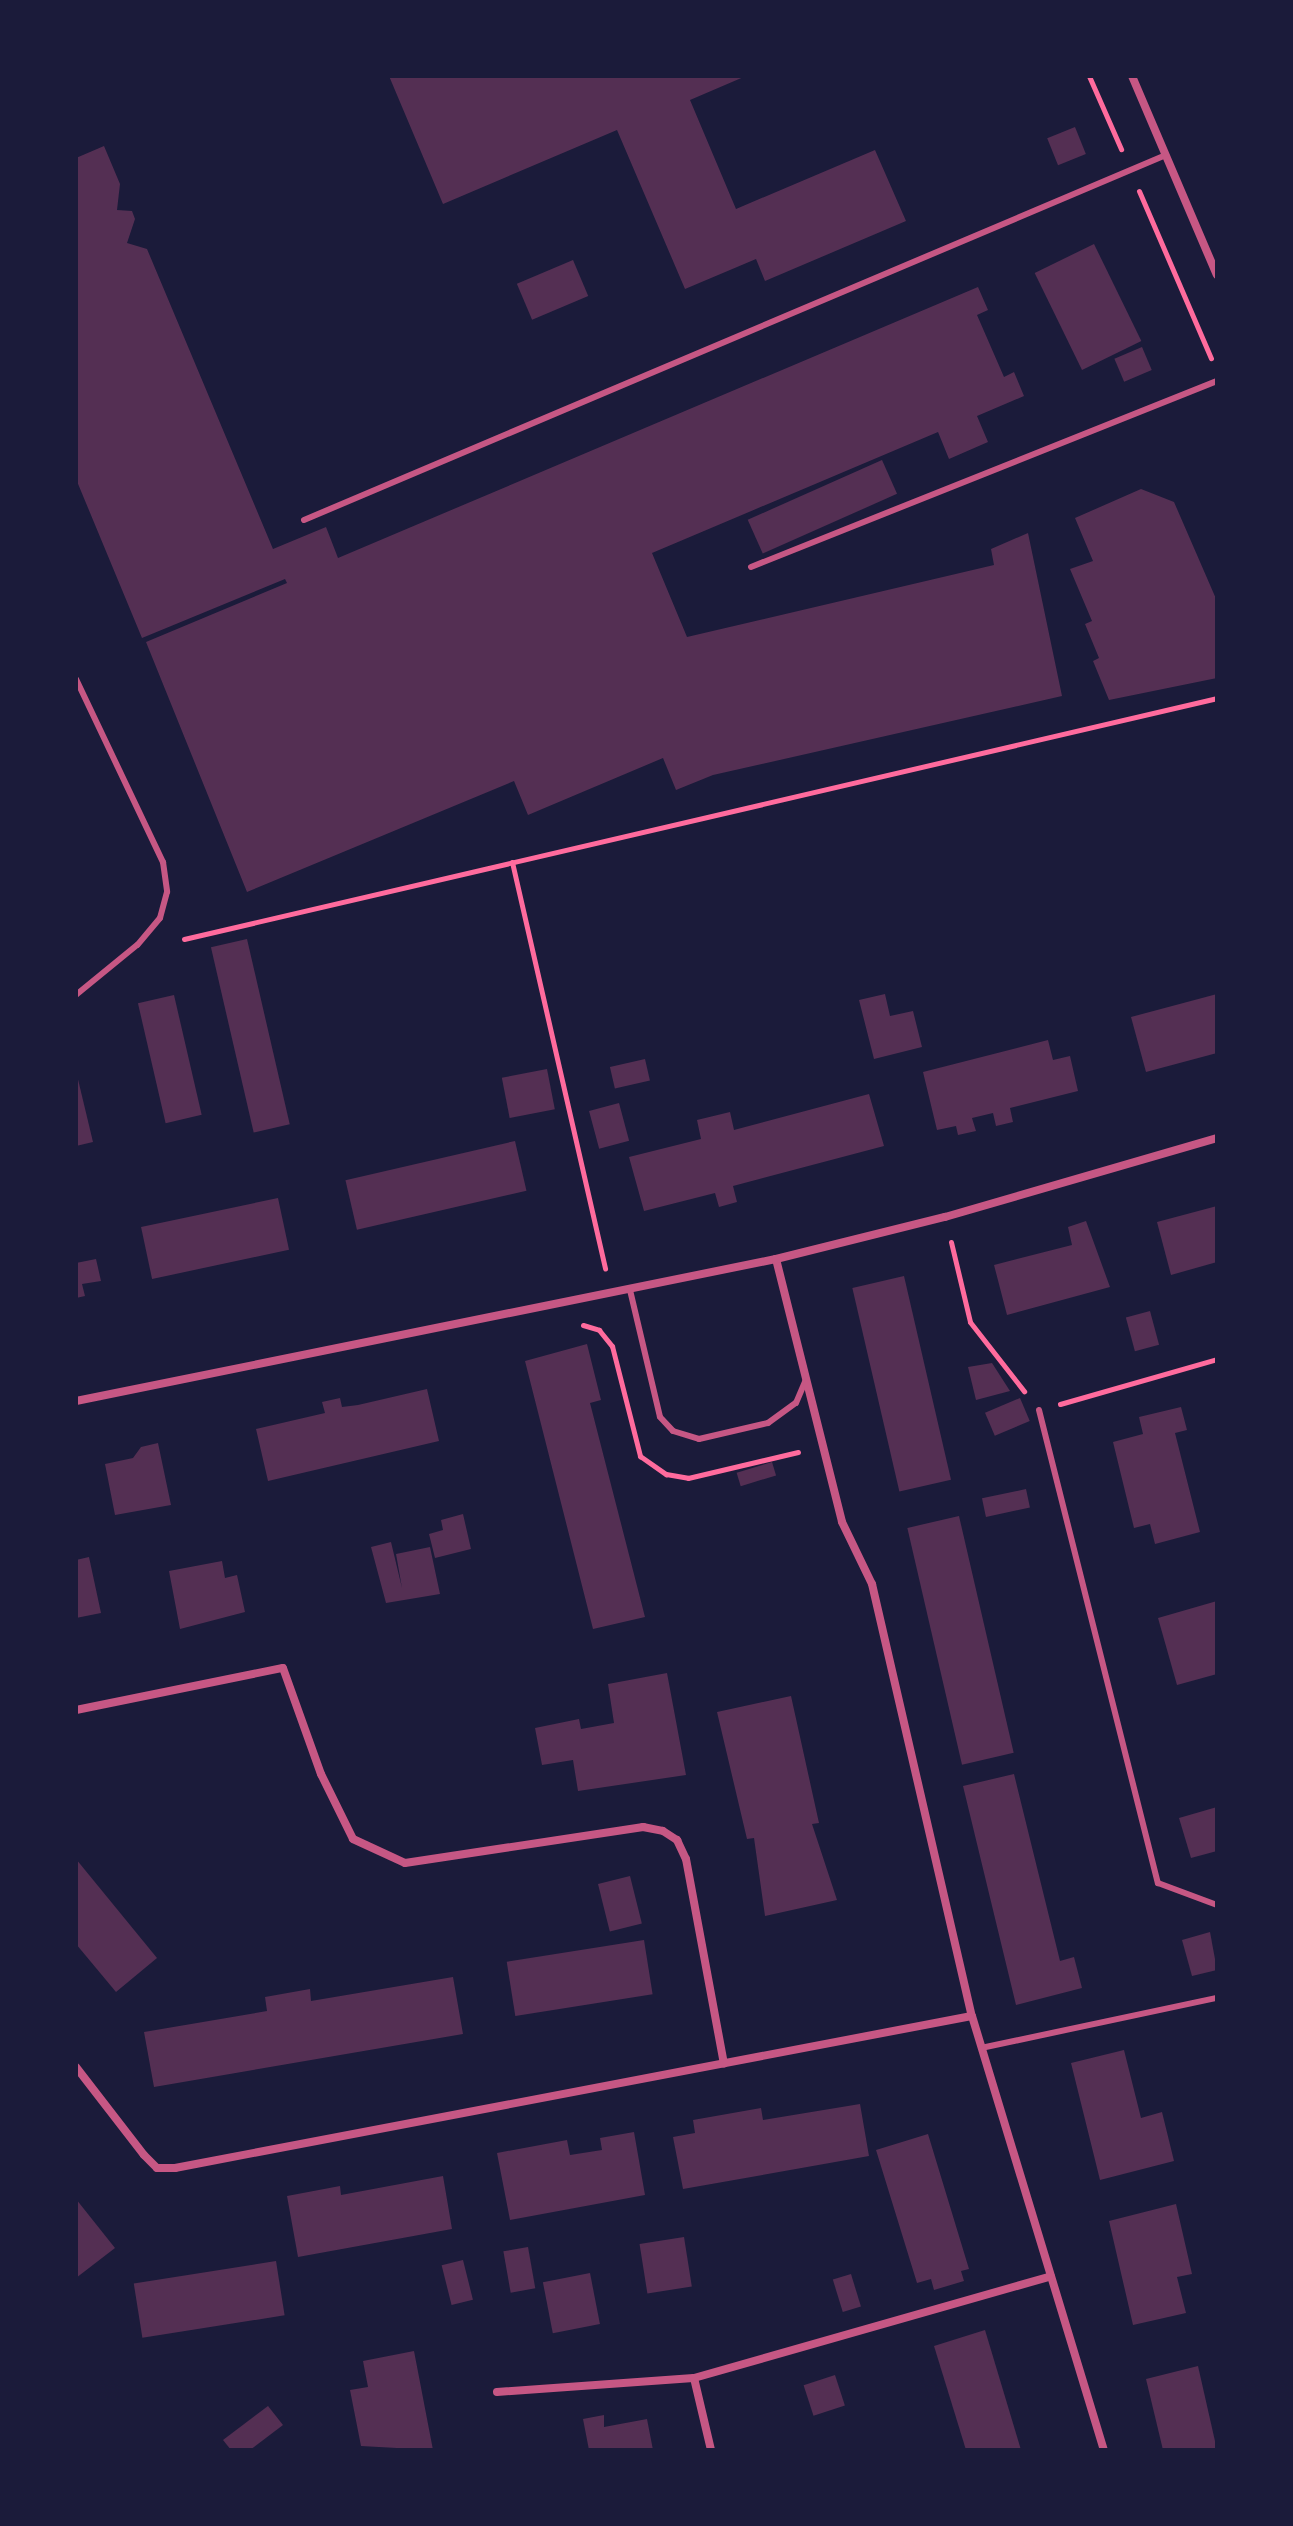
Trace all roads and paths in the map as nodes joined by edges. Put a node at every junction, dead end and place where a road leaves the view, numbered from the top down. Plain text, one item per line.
1 (1089, 76) edge
2 (1132, 76) edge
3 (1166, 155) junction
4 (1130, 170) junction
5 (1217, 275) edge
6 (1217, 373) edge
7 (1217, 381) edge
8 (304, 520) dead end
9 (751, 567) dead end
10 (76, 679) edge
11 (1217, 698) edge
12 (512, 862) junction
13 (184, 939) dead end
14 (76, 995) edge
15 (1217, 1138) edge
16 (945, 1217) junction
17 (776, 1259) junction
18 (620, 1267) dead end
19 (605, 1270) junction
20 (590, 1273) dead end
21 (630, 1290) junction
22 (609, 1294) junction
23 (567, 1326) dead end
24 (1217, 1359) edge
25 (806, 1380) junction
26 (76, 1401) edge
27 (1039, 1410) junction
28 (822, 1446) junction
29 (76, 1710) edge
30 (1217, 1905) edge
31 (1217, 1998) edge
32 (972, 2016) junction
33 (981, 2048) junction
34 (724, 2064) junction
35 (76, 2067) edge
36 (1051, 2276) junction
37 (694, 2378) junction
38 (497, 2392) dead end
39 (711, 2450) edge
40 (1104, 2450) edge

1 - 4 path
2 - 3 street
3 - 4 lane
3 - 5 street
4 - 6 path
4 - 8 lane
7 - 9 lane
10 - 14 lane
11 - 12 path
12 - 13 path
12 - 19 path
15 - 16 street
16 - 17 street
16 - 27 path
17 - 21 street
17 - 25 street
18 - 19 path
19 - 20 path
19 - 22 path
21 - 22 street
21 - 25 lane
22 - 26 street
23 - 28 path
24 - 27 path
25 - 28 street
27 - 30 lane
28 - 32 street
29 - 34 street
31 - 33 lane
32 - 33 street
32 - 34 street
33 - 36 street
34 - 35 street
36 - 37 street
36 - 40 street
37 - 38 street
37 - 39 street

